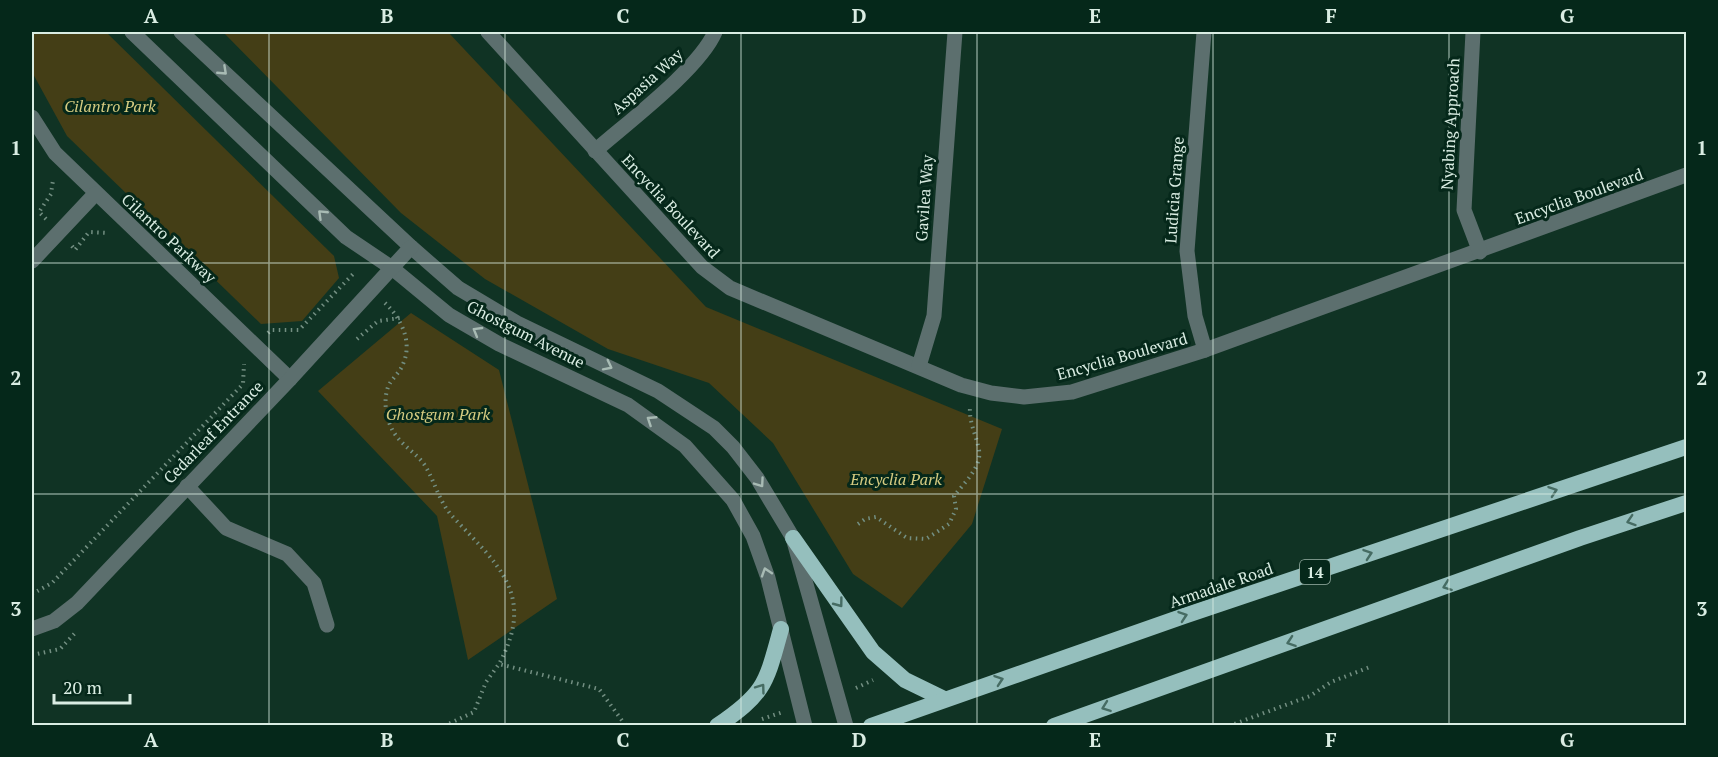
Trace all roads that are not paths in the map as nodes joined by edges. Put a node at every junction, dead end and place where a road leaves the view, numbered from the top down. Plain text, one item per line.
1 (132, 32) edge
2 (181, 32) edge
3 (488, 32) edge
4 (715, 32) edge
5 (954, 32) edge
6 (1204, 32) edge
7 (1473, 32) edge
8 (32, 117) edge
9 (595, 151) junction
10 (1686, 175) edge
11 (96, 194) junction
12 (411, 247) junction
13 (1480, 252) junction
14 (32, 261) edge
15 (392, 268) junction
16 (1205, 350) junction
17 (919, 366) junction
18 (290, 379) junction
19 (1686, 447) edge
20 (187, 486) junction
21 (1686, 503) edge
22 (794, 538) junction
23 (327, 625) dead end
24 (32, 629) edge
25 (781, 629) junction
26 (944, 699) junction
27 (717, 726) edge
28 (805, 726) edge
29 (846, 726) edge
30 (871, 726) edge
31 (1054, 726) edge

15 -> 1 street, Ghostgum Avenue
2 -> 12 street, Ghostgum Avenue
3 - 9 street, Encyclia Boulevard
4 - 9 street, Aspasia Way
5 - 17 street, Gavilea Way
6 - 16 street, Ludicia Grange
7 - 13 street, Nyabing Approach
8 - 11 street, Cilantro Parkway
9 - 17 street, Encyclia Boulevard
10 - 13 street, Encyclia Boulevard
11 - 14 street
11 - 18 street, Cilantro Parkway
12 - 15 street, Cedarleaf Entrance
12 -> 22 street, Ghostgum Avenue
13 - 16 street, Encyclia Boulevard
15 - 18 street, Cedarleaf Entrance
25 -> 15 street, Ghostgum Avenue
16 - 17 street, Encyclia Boulevard
18 - 20 street, Cedarleaf Entrance
26 -> 19 highway, Armadale Road / 14
20 - 23 street
20 - 24 street, Cedarleaf Entrance
21 -> 31 highway
22 -> 26 highway
22 - 29 street, Ghostgum Avenue
27 -> 25 highway
25 - 28 street, Ghostgum Avenue
26 - 30 highway, Armadale Road / 14

